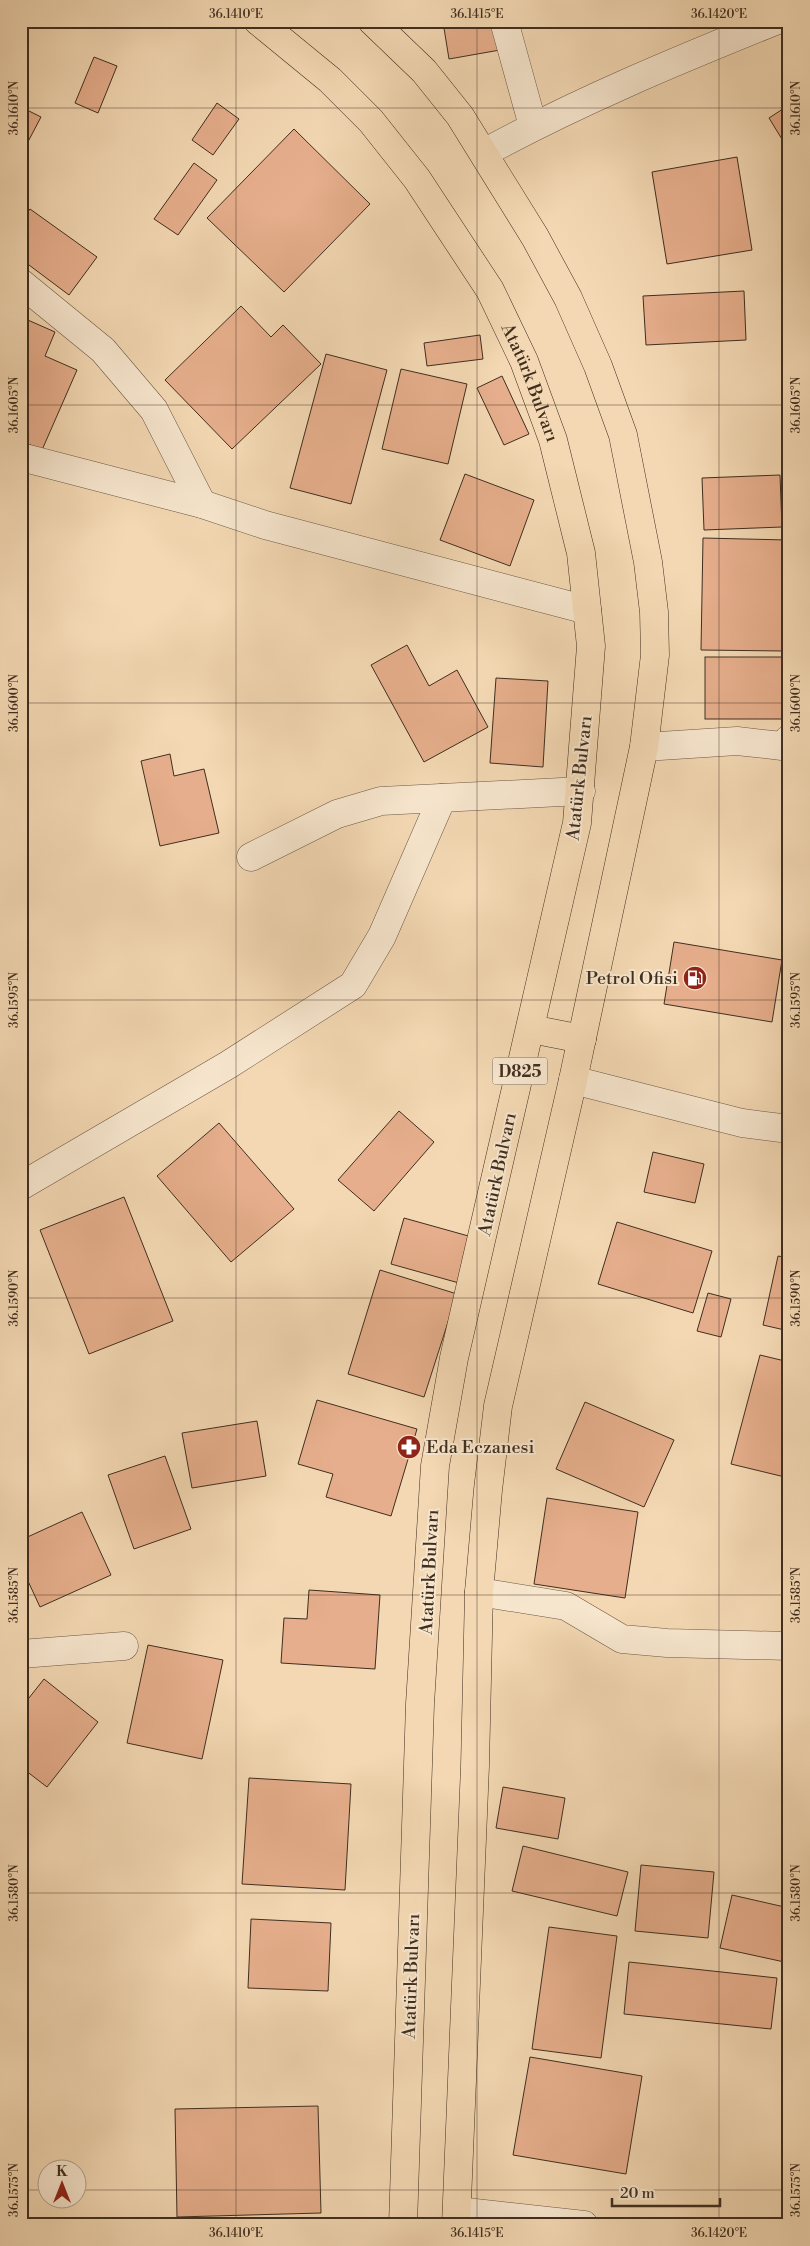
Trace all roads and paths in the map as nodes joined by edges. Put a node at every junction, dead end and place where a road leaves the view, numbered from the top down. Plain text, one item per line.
1 (258, 21) edge
2 (372, 21) edge
3 (504, 21) edge
4 (775, 21) edge
5 (533, 126) junction
6 (484, 153) junction
7 (21, 283) edge
8 (21, 457) edge
9 (202, 504) junction
10 (587, 610) junction
11 (789, 739) edge
12 (644, 746) junction
13 (581, 791) junction
14 (442, 798) junction
15 (251, 857) dead end
16 (532, 1029) junction
17 (582, 1039) junction
18 (573, 1080) junction
19 (789, 1129) edge
20 (21, 1186) edge
21 (479, 1592) junction
22 (124, 1646) dead end
23 (789, 1646) edge
24 (21, 1654) edge
25 (456, 2218) edge
26 (403, 2225) edge
27 (584, 2225) edge

1 - 10 highway, Atatürk Bulvarı / D825
2 - 6 highway, D825
3 - 5 street
4 - 5 street
5 - 6 street
6 - 12 highway, D825
7 - 9 street
8 - 9 street
9 - 10 street
10 - 13 highway, Atatürk Bulvarı / D825
11 - 12 street
12 - 17 highway, D825
13 - 14 street
13 - 16 highway, Atatürk Bulvarı / D825
14 - 15 street
14 - 20 street
16 - 17 highway
16 - 26 highway, Atatürk Bulvarı / D825
17 - 18 highway, D825
18 - 19 street
18 - 21 highway, D825
21 - 23 street
21 - 25 highway, D825
22 - 24 street
25 - 27 street

